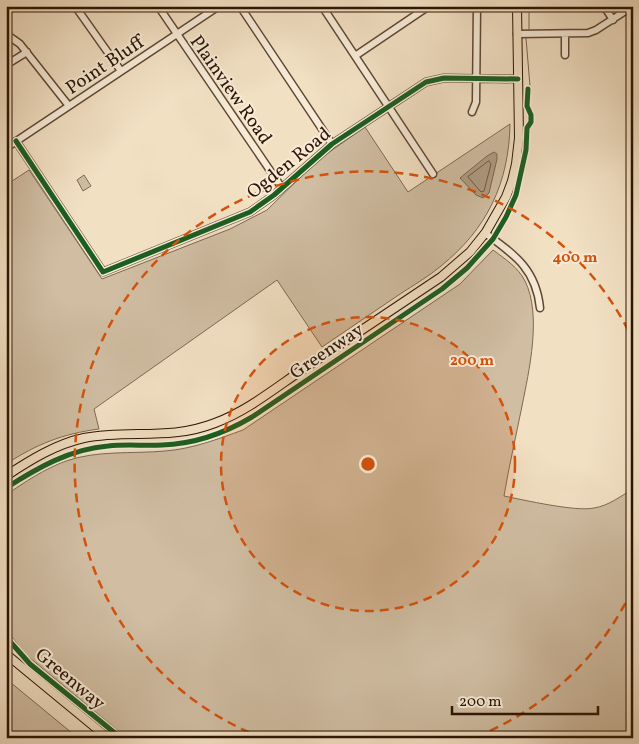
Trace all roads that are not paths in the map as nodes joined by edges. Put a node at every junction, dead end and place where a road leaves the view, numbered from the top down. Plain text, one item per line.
1 (76, 6) edge
2 (158, 6) edge
3 (219, 6) edge
4 (240, 6) edge
5 (430, 6) edge
6 (477, 6) edge
7 (517, 6) edge
8 (604, 6) edge
9 (633, 6) edge
10 (323, 7) edge
11 (613, 20) junction
12 (6, 34) edge
13 (176, 34) junction
14 (517, 34) junction
15 (566, 34) junction
16 (27, 52) junction
17 (565, 55) dead end
18 (355, 56) junction
19 (6, 65) edge
20 (121, 71) junction
21 (476, 78) junction
22 (518, 79) junction
23 (69, 106) junction
24 (388, 106) junction
25 (472, 112) dead end
26 (16, 141) junction
27 (332, 144) junction
28 (6, 148) edge
29 (433, 174) dead end
30 (282, 188) junction
31 (485, 233) junction
32 (540, 308) dead end
33 (6, 476) edge
34 (6, 654) edge
35 (108, 738) edge

1 - 20 street
2 - 13 street, Plainview Road
3 - 13 street, Point Bluff
4 - 27 street
5 - 18 street
6 - 21 street
7 - 14 main road
8 - 11 street
9 - 11 street
10 - 18 street
11 - 15 street
12 - 16 street
13 - 20 street, Point Bluff
13 - 30 street, Plainview Road
14 - 15 street
14 - 22 main road
15 - 17 street
16 - 19 street
16 - 23 street
18 - 24 street
20 - 23 street, Point Bluff
21 - 22 street, Ogden Road
21 - 24 street, Ogden Road
21 - 25 street
22 - 31 main road
23 - 26 street, Point Bluff
24 - 27 street, Ogden Road
24 - 29 street
26 - 28 street, Point Bluff
26 - 30 street, Ogden Road
27 - 30 street, Ogden Road
31 - 32 street
31 - 33 main road
34 - 35 main road

